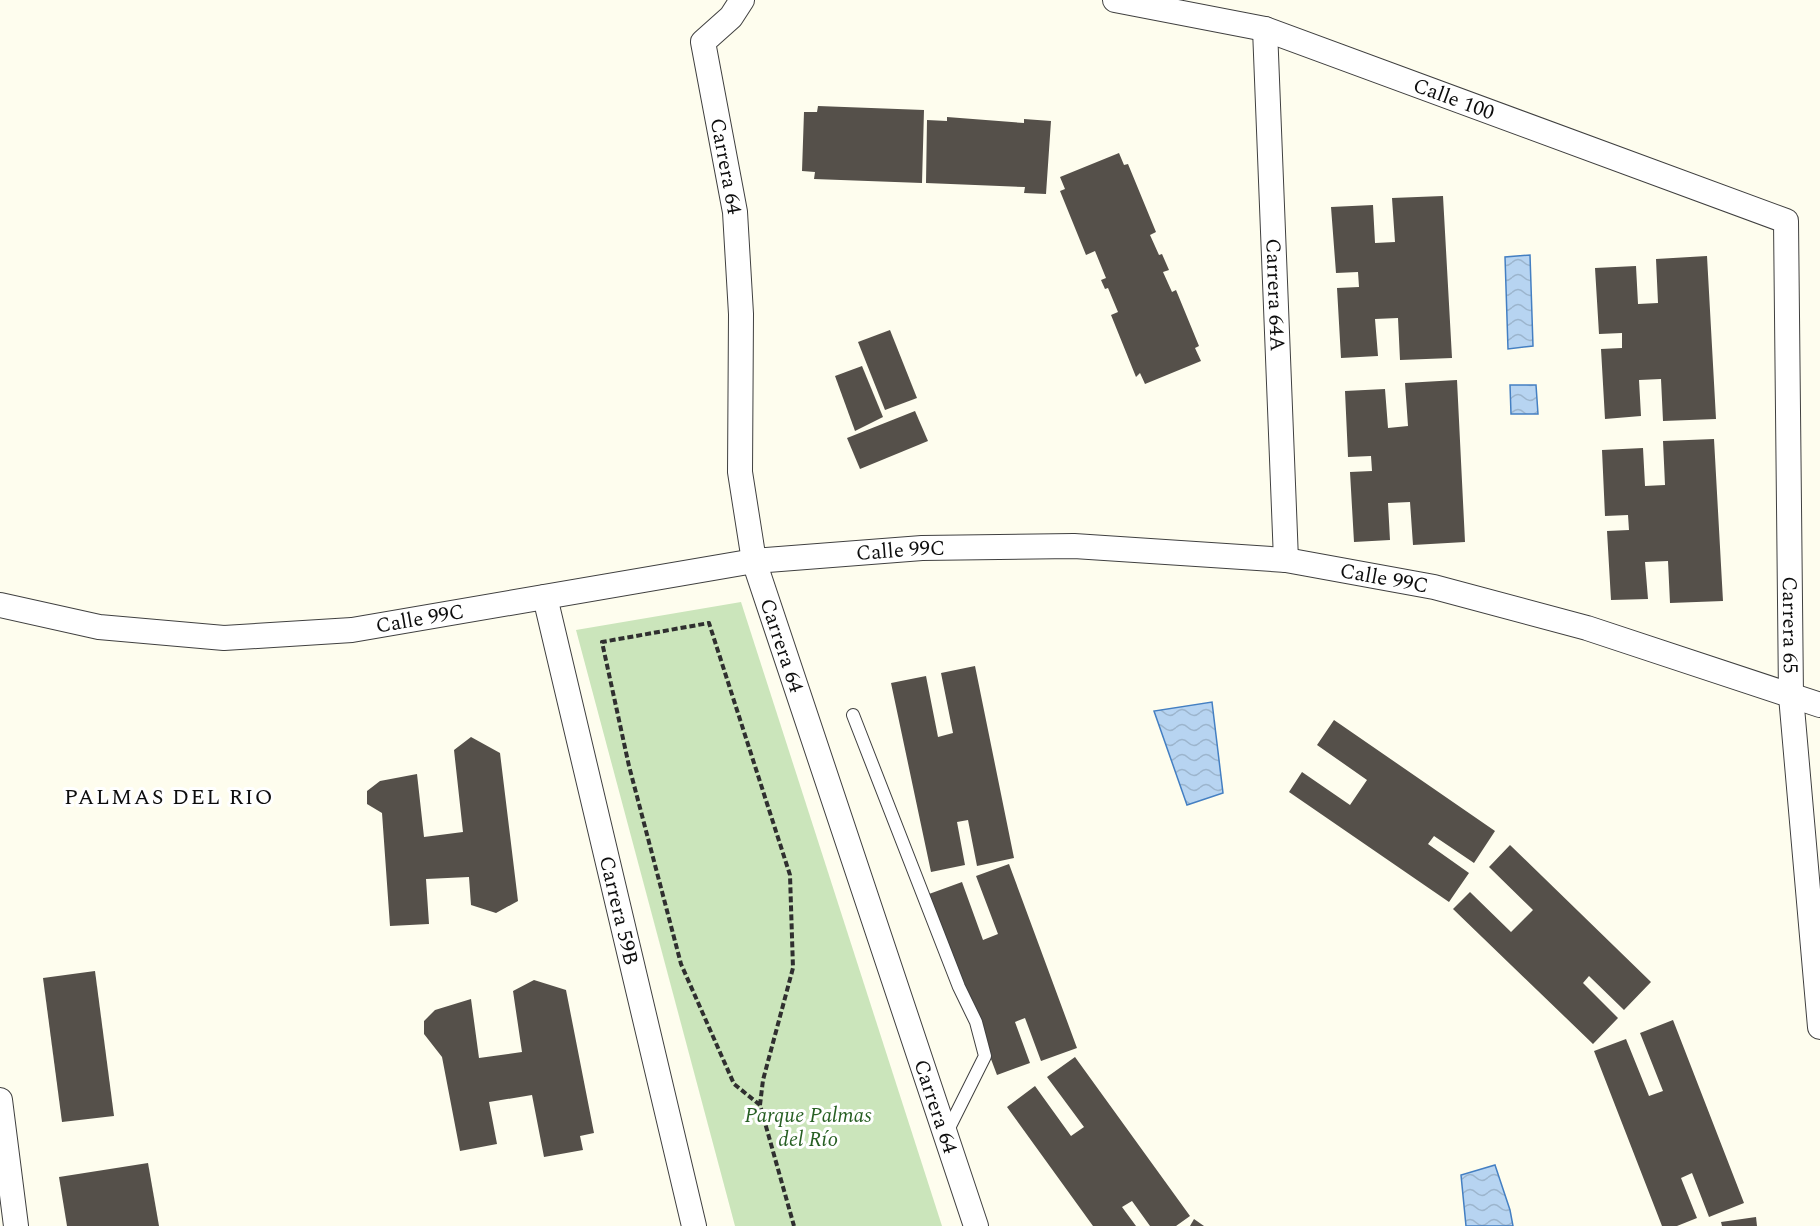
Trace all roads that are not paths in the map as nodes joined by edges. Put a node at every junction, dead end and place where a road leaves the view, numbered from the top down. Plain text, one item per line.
1 (742, 0) edge
2 (1114, 0) edge
3 (1264, 29) junction
4 (1786, 221) joint
5 (1286, 560) junction
6 (754, 561) junction
7 (545, 597) junction
8 (0, 605) edge
9 (1791, 696) junction
10 (1820, 705) edge
11 (853, 715) dead end
12 (1820, 1027) edge
13 (0, 1100) edge
14 (945, 1135) junction
15 (16, 1226) edge
16 (694, 1226) edge
17 (976, 1226) edge

1 - 6 street, Carrera 64
2 - 3 street, Calle 100
3 - 4 street, Calle 100
3 - 5 street, Carrera 64A
4 - 9 street, Carrera 65
5 - 6 street, Calle 99C
5 - 9 street, Calle 99C
6 - 7 street, Calle 99C
6 - 14 street, Carrera 64
7 - 8 street, Calle 99C
7 - 16 street, Carrera 59B
9 - 10 street, Calle 99C
9 - 12 street, Carrera 65
11 - 14 lane
13 - 15 street
14 - 17 street, Carrera 64

